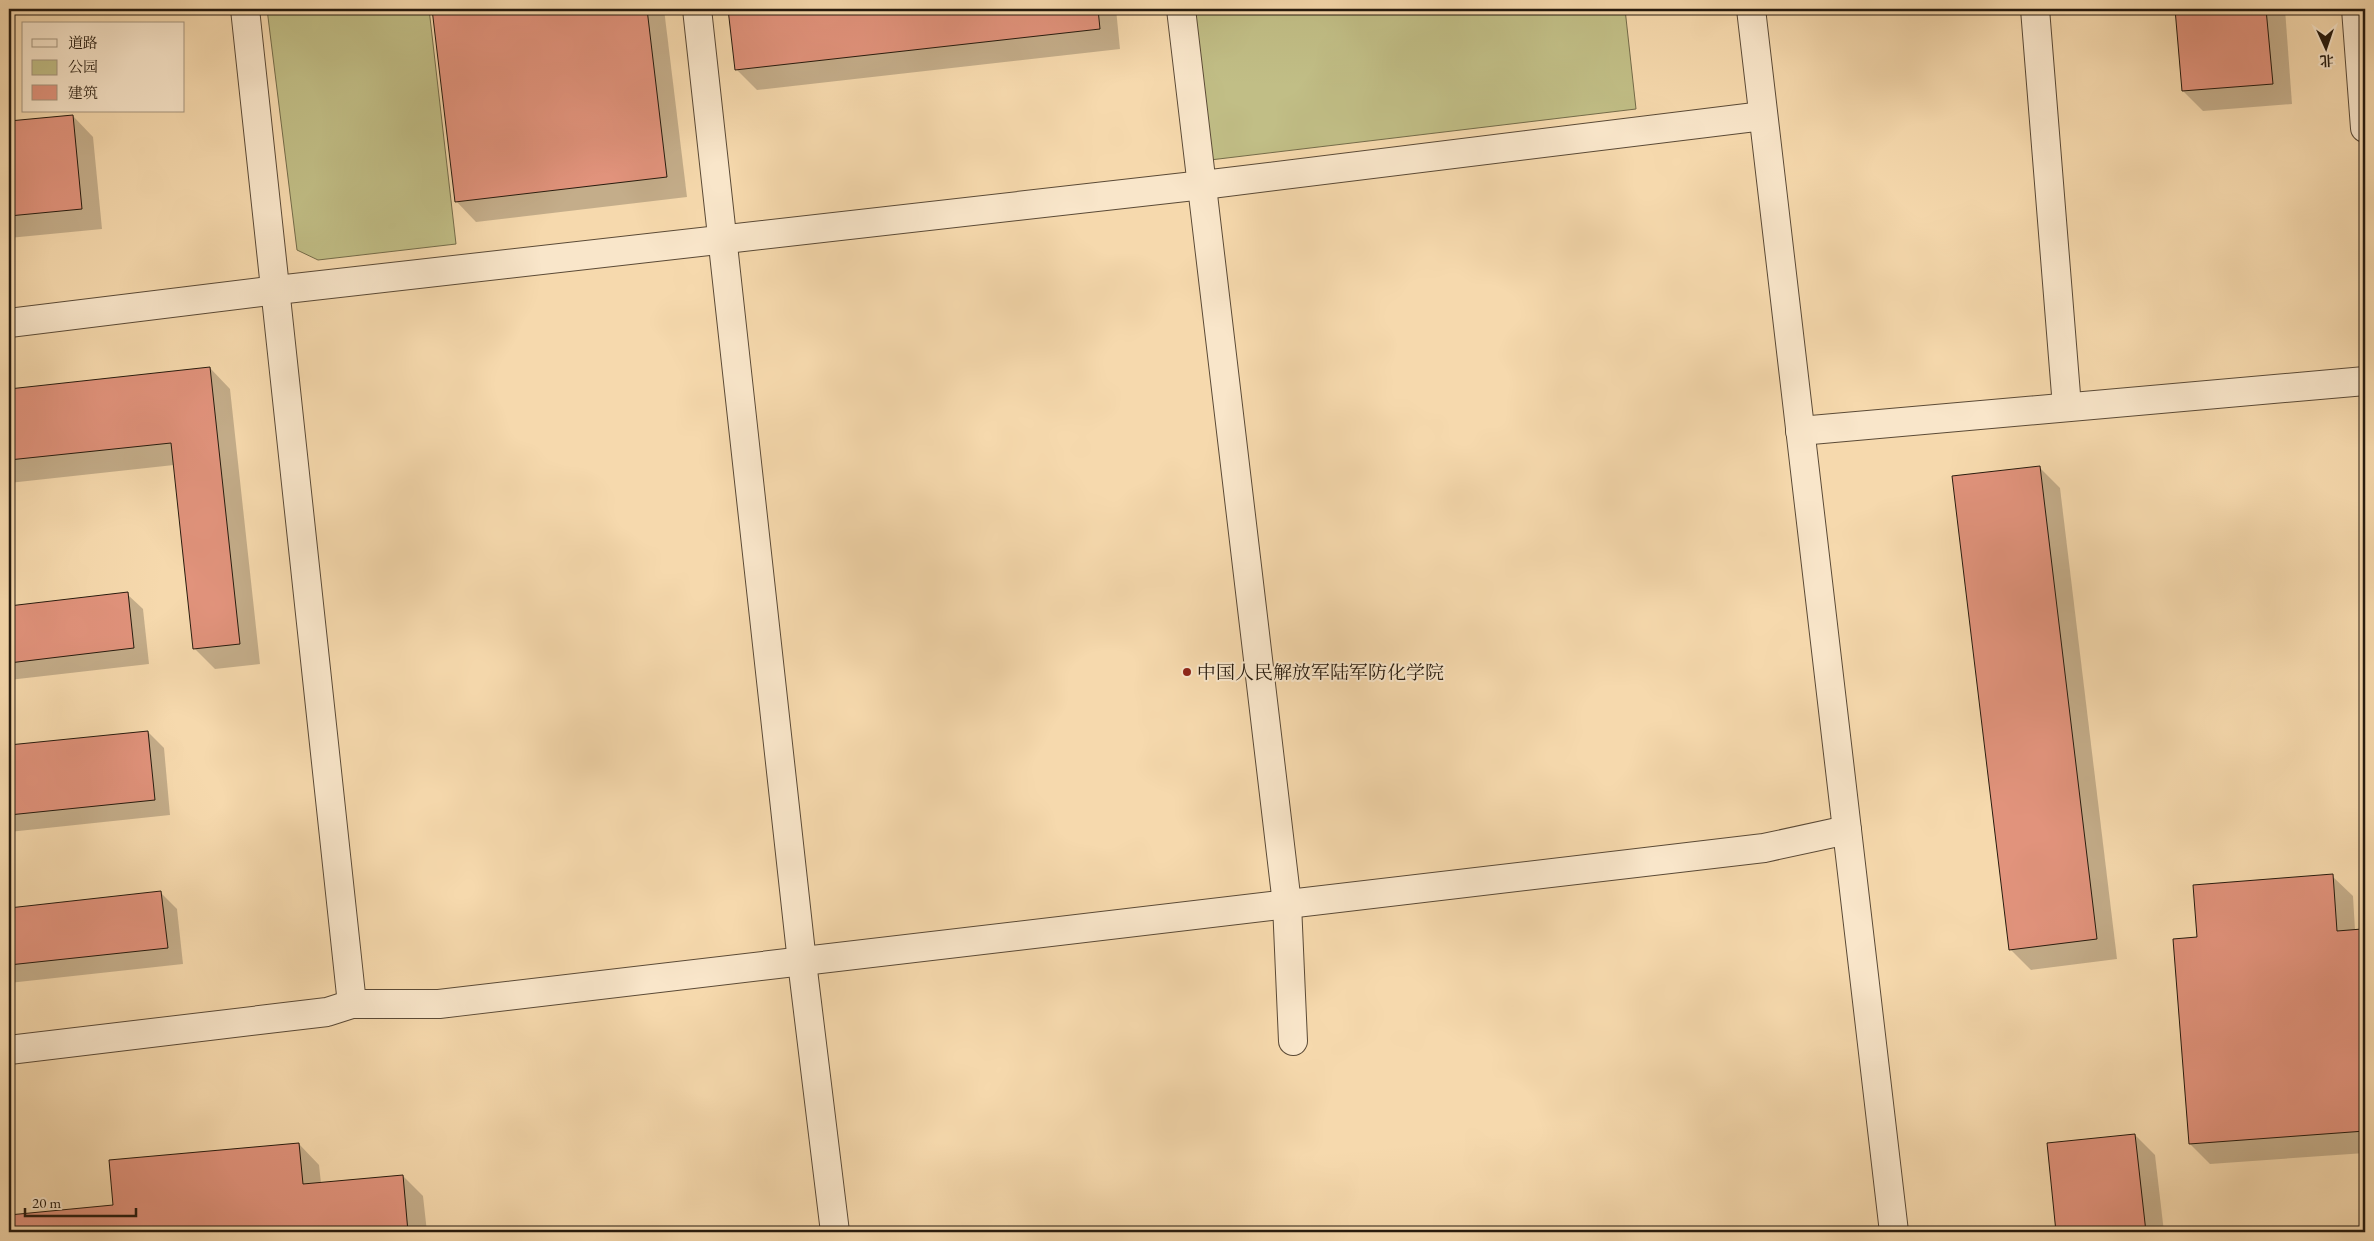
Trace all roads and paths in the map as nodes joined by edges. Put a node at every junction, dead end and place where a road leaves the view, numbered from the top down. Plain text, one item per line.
1 (245, 9) edge
2 (696, 9) edge
3 (1181, 9) edge
4 (1751, 9) edge
5 (2034, 9) edge
6 (2356, 9) edge
7 (1763, 116) junction
8 (2365, 128) edge
9 (1203, 185) junction
10 (724, 241) junction
11 (277, 290) junction
12 (9, 323) edge
13 (2365, 381) edge
14 (2067, 407) junction
15 (1800, 431) junction
16 (1847, 830) junction
17 (1287, 904) junction
18 (802, 962) junction
19 (352, 1004) junction
20 (1293, 1041) dead end
21 (9, 1050) edge
22 (835, 1232) edge
23 (1894, 1232) edge

1 - 11 street
2 - 10 street
3 - 9 street
4 - 7 street
5 - 14 street
6 - 8 street
7 - 9 street
7 - 15 street
9 - 10 street
9 - 17 street
10 - 11 street
10 - 18 street
11 - 12 street
11 - 19 street
13 - 14 street
14 - 15 street
15 - 16 street
16 - 17 street
16 - 23 street
17 - 18 street
17 - 20 street
18 - 19 street
18 - 22 street
19 - 21 street

